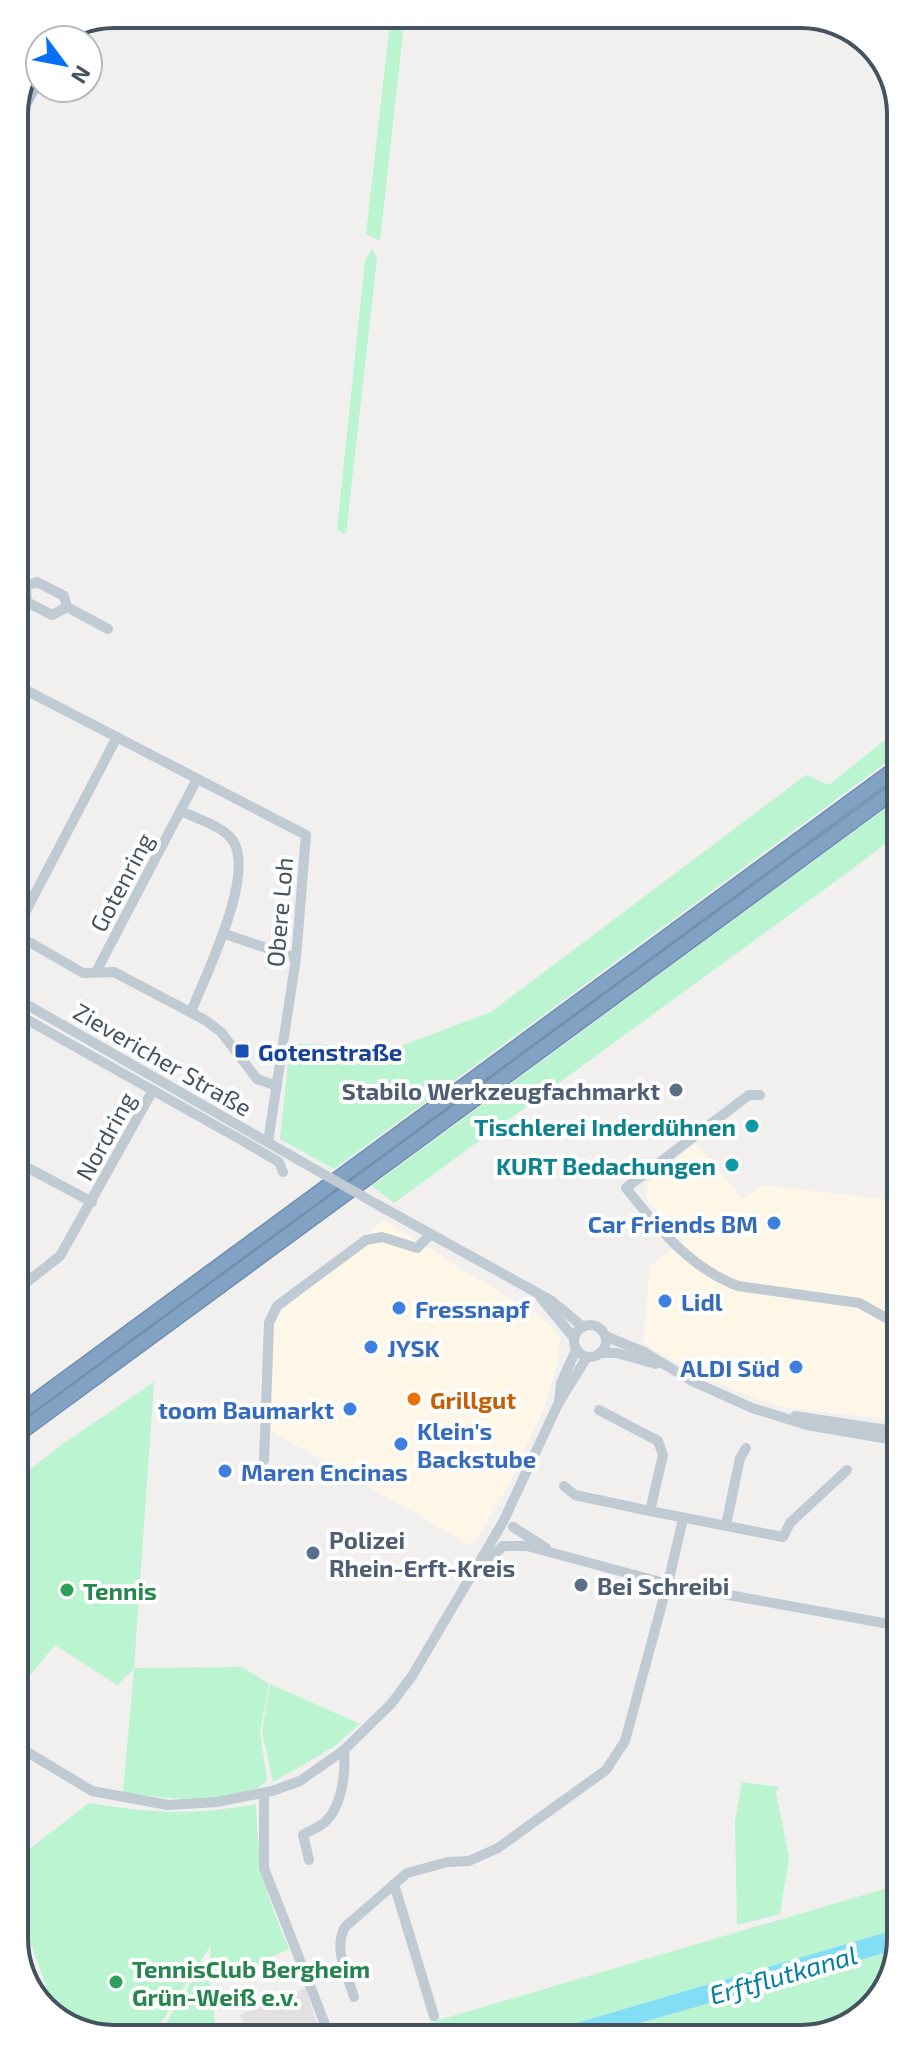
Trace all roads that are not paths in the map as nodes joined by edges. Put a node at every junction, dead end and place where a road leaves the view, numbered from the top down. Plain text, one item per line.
1 (28, 583) edge
2 (28, 603) edge
3 (67, 607) junction
4 (108, 629) dead end
5 (28, 692) edge
6 (117, 737) junction
7 (887, 775) edge
8 (197, 779) junction
9 (887, 796) edge
10 (181, 811) junction
11 (28, 907) edge
12 (225, 934) junction
13 (28, 941) edge
14 (296, 958) junction
15 (96, 972) junction
16 (28, 1005) edge
17 (191, 1012) junction
18 (28, 1020) edge
19 (277, 1086) junction
20 (153, 1090) junction
21 (760, 1095) dead end
22 (268, 1142) junction
23 (28, 1168) edge
24 (283, 1172) dead end
25 (92, 1202) junction
26 (431, 1234) junction
27 (28, 1281) edge
28 (541, 1298) junction
29 (887, 1318) edge
30 (583, 1327) junction
31 (605, 1336) junction
32 (574, 1338) junction
33 (576, 1350) junction
34 (600, 1353) junction
35 (587, 1357) junction
36 (662, 1365) junction
37 (559, 1402) junction
38 (28, 1407) edge
39 (599, 1410) dead end
40 (780, 1415) junction
41 (28, 1427) edge
42 (887, 1430) edge
43 (887, 1439) edge
44 (746, 1448) dead end
45 (264, 1460) dead end
46 (847, 1470) dead end
47 (564, 1486) dead end
48 (650, 1511) junction
49 (683, 1519) junction
50 (726, 1525) junction
51 (513, 1527) dead end
52 (548, 1550) junction
53 (476, 1570) junction
54 (668, 1584) junction
55 (887, 1624) edge
56 (344, 1750) junction
57 (28, 1752) edge
58 (264, 1793) junction
59 (309, 1860) dead end
60 (394, 1884) junction
61 (354, 1997) dead end
62 (434, 2016) dead end
63 (325, 2025) edge

1 - 3 street
2 - 3 street
3 - 4 street
5 - 6 street, Obere Loh
6 - 8 street, Obere Loh
6 - 11 street
7 - 38 highway
8 - 10 street, Gotenring
8 - 14 street, Obere Loh
9 - 41 highway
10 - 12 street
10 - 15 street, Gotenring
12 - 14 street
12 - 17 street
13 - 15 street
14 - 19 street, Obere Loh
15 - 17 street
16 - 22 street, Zievericher Straße
17 - 19 street
18 - 20 street, Zievericher Straße
19 - 22 street, Obere Loh
20 - 24 street, Zievericher Straße
20 - 25 street, Nordring
21 - 29 street
22 - 26 street, Zievericher Straße, bridge
23 - 25 street, Nordring
25 - 27 street, Nordring
26 - 28 street, Zievericher Straße
26 - 45 street
28 - 30 street, Zievericher Straße
28 - 32 street
30 - 31 street
30 - 32 street
31 - 34 street
31 - 36 street
32 - 33 street
33 - 35 street
33 - 37 street
34 - 35 street
34 - 36 street
35 - 37 street
36 - 40 street
37 - 53 street
39 - 48 street
40 - 42 street
40 - 43 street
44 - 50 street
46 - 50 street
47 - 48 street
48 - 49 street
49 - 50 street
49 - 54 street
51 - 52 street
52 - 53 street
52 - 54 street
53 - 56 street
54 - 55 street
54 - 60 street
56 - 58 street
56 - 59 street
57 - 58 street
58 - 63 street
60 - 61 street
60 - 62 street

